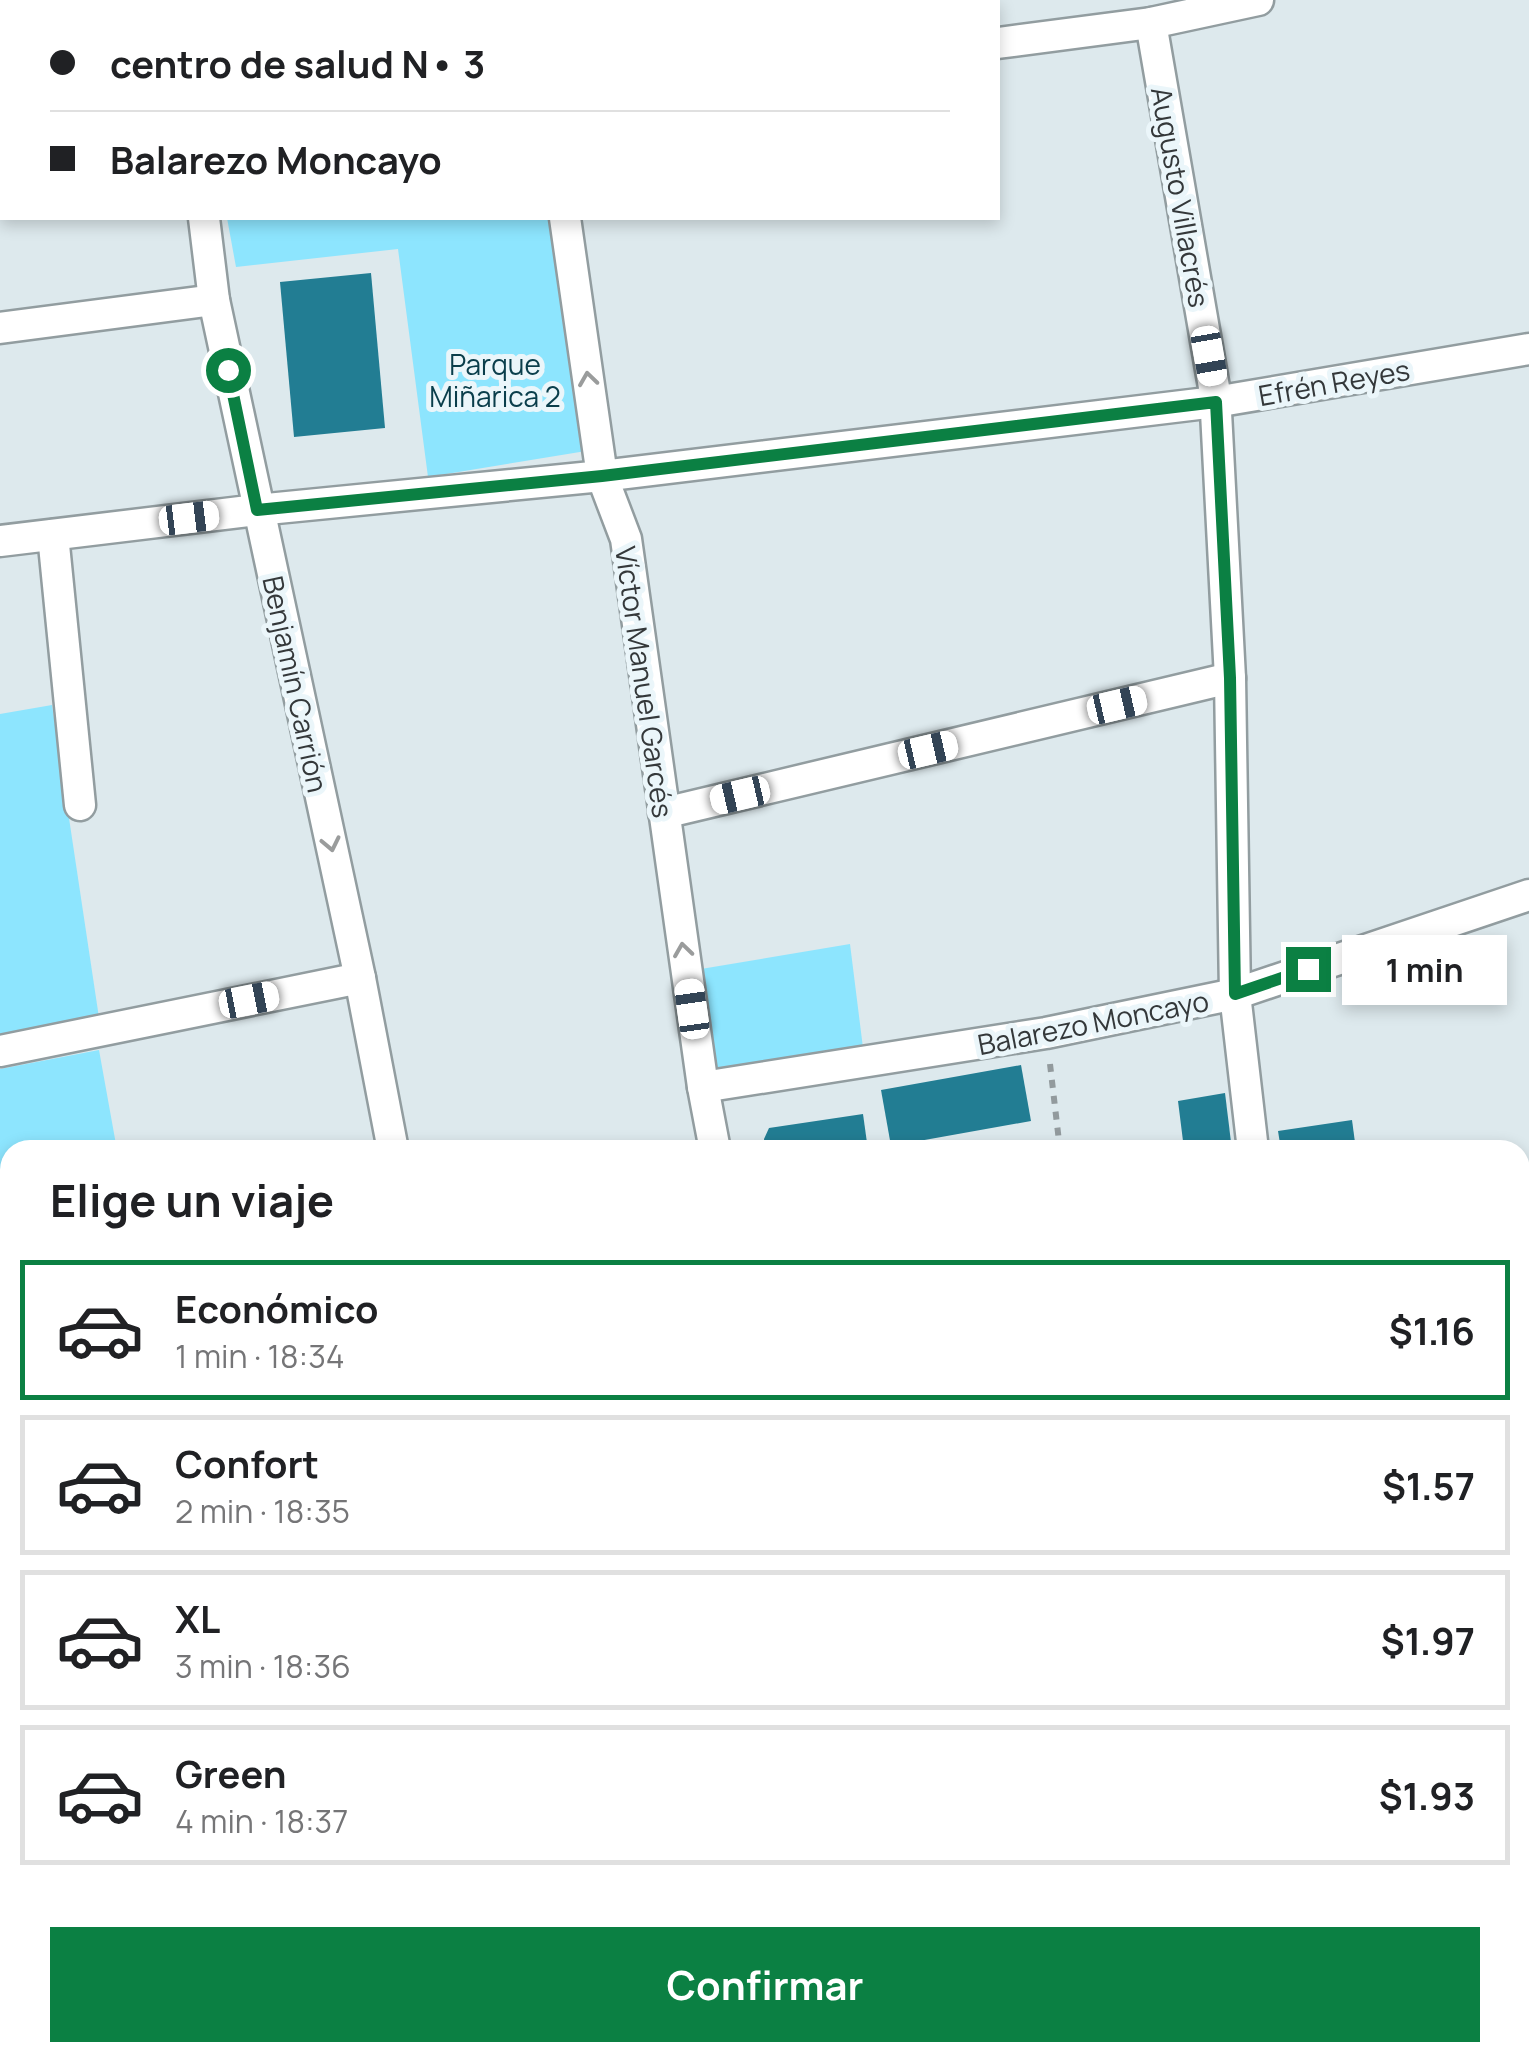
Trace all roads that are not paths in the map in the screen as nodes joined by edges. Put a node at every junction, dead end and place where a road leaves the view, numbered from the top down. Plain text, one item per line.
1 (1258, 0) edge
2 (1151, 22) junction
3 (1000, 43) edge
4 (204, 220) edge
5 (565, 220) edge
6 (214, 300) junction
7 (0, 328) edge
8 (1529, 350) edge
9 (1216, 402) junction
10 (602, 476) junction
11 (257, 510) junction
12 (54, 535) junction
13 (0, 542) edge
14 (1230, 678) junction
15 (80, 805) dead end
16 (664, 813) junction
17 (1529, 896) edge
18 (360, 978) junction
19 (1235, 994) junction
20 (0, 1051) edge
21 (703, 1087) junction
22 (391, 1140) edge
23 (713, 1140) edge
24 (1252, 1140) edge

1 - 2 street
2 - 3 street
2 - 9 street, Augusto Villacrés
4 - 6 street, Benjamín Carrión
10 -> 5 street, Víctor Manuel Garcés
6 - 7 street
6 - 11 street, Benjamín Carrión
8 - 9 street, Efrén Reyes
9 - 10 street, Efrén Reyes
9 - 14 street, Augusto Villacrés
10 - 11 street, Efrén Reyes
10 - 16 street, Víctor Manuel Garcés
11 - 12 street, Efrén Reyes
11 -> 18 street, Benjamín Carrión
12 - 13 street, Efrén Reyes
12 - 15 street
14 - 16 street
14 - 19 street, Augusto Villacrés
21 -> 16 street, Víctor Manuel Garcés
17 - 19 street, Balarezo Moncayo
18 - 20 street
18 - 22 street, Benjamín Carrión
19 - 21 street, Balarezo Moncayo
19 - 24 street, Augusto Villacrés
21 - 23 street, Víctor Manuel Garcés

